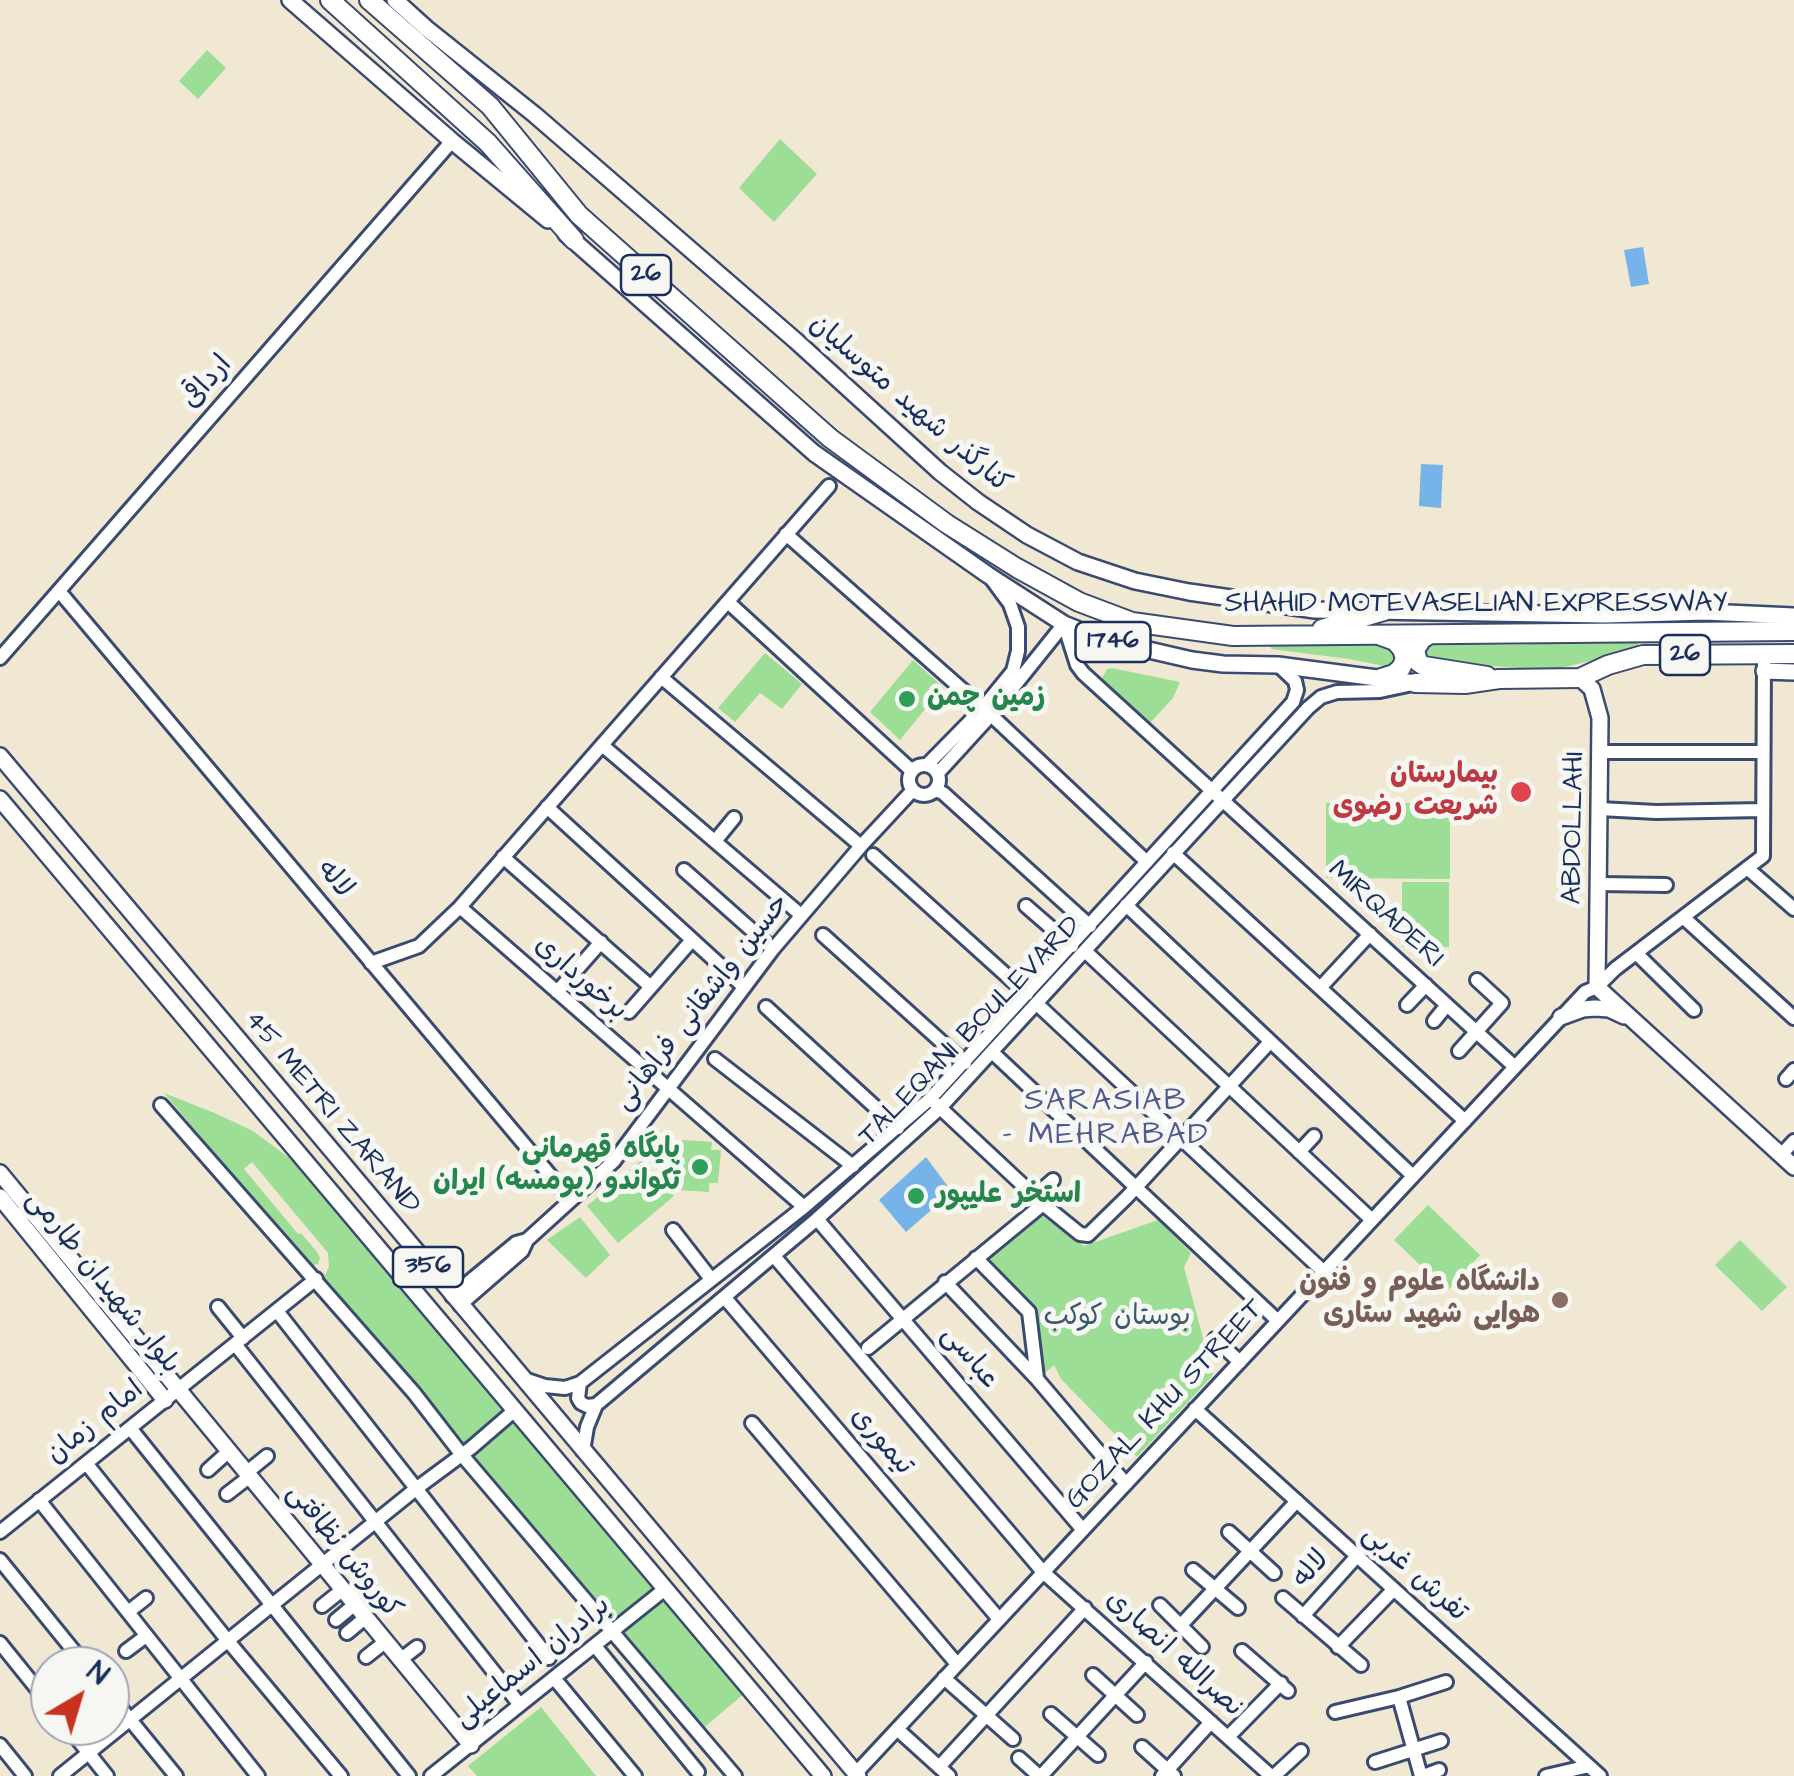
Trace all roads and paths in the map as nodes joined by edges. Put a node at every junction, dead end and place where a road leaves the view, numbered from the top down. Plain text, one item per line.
1 (290, 0) edge
2 (330, 0) edge
3 (369, 0) edge
4 (396, 0) edge
5 (426, 28) junction
6 (479, 96) junction
7 (452, 142) junction
8 (574, 240) junction
9 (829, 486) dead end
10 (786, 534) junction
11 (988, 575) junction
12 (59, 591) junction
13 (728, 602) junction
14 (1384, 611) junction
15 (1794, 616) edge
16 (1064, 624) junction
17 (1794, 631) edge
18 (1378, 635) junction
19 (1429, 635) junction
20 (1292, 636) junction
21 (1794, 654) edge
22 (0, 658) edge
23 (1764, 663) junction
24 (1278, 665) junction
25 (1794, 672) edge
26 (662, 677) junction
27 (1380, 678) junction
28 (1580, 678) junction
29 (1499, 679) junction
30 (1414, 683) junction
31 (986, 712) junction
32 (602, 745) junction
33 (1601, 752) junction
34 (1763, 752) junction
35 (0, 756) edge
36 (932, 769) junction
37 (912, 771) junction
38 (913, 790) junction
39 (936, 790) junction
40 (1217, 795) junction
41 (0, 800) edge
42 (547, 808) junction
43 (1600, 810) junction
44 (1762, 810) junction
45 (734, 818) dead end
46 (716, 840) junction
47 (867, 851) junction
48 (1173, 853) junction
49 (504, 857) junction
50 (1147, 862) junction
51 (1747, 868) junction
52 (684, 870) dead end
53 (1599, 884) junction
54 (1666, 884) dead end
55 (1126, 905) junction
56 (1026, 906) dead end
57 (460, 907) junction
58 (1794, 910) edge
59 (801, 915) junction
60 (1683, 917) junction
61 (1090, 926) junction
62 (1370, 934) junction
63 (823, 935) dead end
64 (692, 940) junction
65 (600, 942) junction
66 (1078, 948) junction
67 (773, 949) junction
68 (1636, 954) junction
69 (371, 962) junction
70 (1478, 980) dead end
71 (1426, 985) junction
72 (1597, 986) junction
73 (651, 987) junction
74 (744, 987) junction
75 (1320, 988) junction
76 (557, 992) junction
77 (1032, 999) junction
78 (1408, 1005) dead end
79 (1447, 1005) junction
80 (766, 1007) dead end
81 (1694, 1010) dead end
82 (628, 1012) dead end
83 (1561, 1017) junction
84 (1794, 1018) edge
85 (1633, 1020) junction
86 (1434, 1021) dead end
87 (1476, 1031) junction
88 (1270, 1042) junction
89 (1459, 1051) dead end
90 (992, 1052) junction
91 (715, 1059) dead end
92 (965, 1063) junction
93 (1515, 1066) junction
94 (1229, 1086) junction
95 (668, 1088) junction
96 (935, 1104) junction
97 (161, 1105) dead end
98 (1465, 1121) junction
99 (898, 1128) junction
100 (1314, 1136) dead end
101 (1180, 1139) junction
102 (1794, 1141) edge
103 (1299, 1152) junction
104 (1788, 1161) edge
105 (853, 1166) junction
106 (0, 1173) edge
107 (1413, 1176) junction
108 (1053, 1180) dead end
109 (1136, 1187) junction
110 (0, 1197) edge
111 (572, 1200) junction
112 (1039, 1200) junction
113 (804, 1207) junction
114 (818, 1219) junction
115 (1372, 1220) junction
116 (673, 1230) dead end
117 (406, 1242) junction
118 (382, 1252) junction
119 (774, 1256) junction
120 (976, 1258) junction
121 (1324, 1272) junction
122 (316, 1279) junction
123 (710, 1279) junction
124 (945, 1282) junction
125 (725, 1298) junction
126 (456, 1300) junction
127 (218, 1306) dead end
128 (277, 1310) junction
129 (436, 1317) junction
130 (903, 1319) junction
131 (1278, 1321) junction
132 (1215, 1338) dead end
133 (239, 1341) junction
134 (868, 1348) dead end
135 (1240, 1362) junction
136 (524, 1379) junction
137 (1037, 1379) junction
138 (580, 1383) junction
139 (171, 1395) junction
140 (596, 1405) junction
141 (516, 1410) junction
142 (1195, 1410) junction
143 (752, 1423) dead end
144 (130, 1428) junction
145 (583, 1451) junction
146 (228, 1452) junction
147 (462, 1455) junction
148 (266, 1456) dead end
149 (86, 1463) junction
150 (208, 1470) dead end
151 (247, 1475) junction
152 (1126, 1484) junction
153 (417, 1488) junction
154 (227, 1494) dead end
155 (40, 1500) junction
156 (1297, 1501) junction
157 (375, 1522) junction
158 (1082, 1530) junction
159 (0, 1532) edge
160 (1229, 1532) dead end
161 (1251, 1550) junction
162 (1357, 1556) junction
163 (0, 1560) edge
164 (322, 1565) junction
165 (1193, 1570) dead end
166 (1044, 1572) junction
167 (1274, 1573) dead end
168 (369, 1582) dead end
169 (1215, 1588) junction
170 (665, 1589) junction
171 (1394, 1589) junction
172 (146, 1598) dead end
173 (1283, 1598) dead end
174 (352, 1603) junction
175 (272, 1605) junction
176 (322, 1606) dead end
177 (1160, 1606) dead end
178 (1085, 1608) junction
179 (1238, 1608) dead end
180 (128, 1612) junction
181 (1303, 1616) junction
182 (1000, 1619) junction
183 (336, 1620) dead end
184 (1181, 1624) junction
185 (612, 1632) junction
186 (347, 1634) dead end
187 (146, 1636) junction
188 (228, 1641) junction
189 (384, 1642) junction
190 (0, 1643) edge
191 (70, 1646) edge
192 (595, 1646) junction
193 (1338, 1646) junction
194 (417, 1647) dead end
195 (1202, 1647) dead end
196 (130, 1648) edge
197 (1242, 1651) dead end
198 (366, 1657) dead end
199 (549, 1658) dead end
200 (400, 1660) junction
201 (1146, 1662) junction
202 (957, 1664) junction
203 (1361, 1665) dead end
204 (1093, 1675) dead end
205 (181, 1678) junction
206 (554, 1678) junction
207 (944, 1678) junction
208 (30, 1680) edge
209 (1446, 1682) dead end
210 (1116, 1696) junction
211 (1399, 1697) junction
212 (520, 1705) junction
213 (1335, 1712) dead end
214 (1050, 1714) dead end
215 (1136, 1714) dead end
216 (986, 1716) junction
217 (130, 1720) joint
218 (1212, 1722) junction
219 (897, 1729) junction
220 (1077, 1737) junction
221 (1228, 1737) junction
222 (1014, 1739) dead end
223 (1441, 1742) dead end
224 (470, 1745) junction
225 (0, 1746) edge
226 (83, 1746) edge
227 (98, 1746) edge
228 (1142, 1746) dead end
229 (1301, 1751) dead end
230 (1414, 1751) junction
231 (89, 1753) junction
232 (1098, 1755) dead end
233 (1019, 1758) dead end
234 (1375, 1762) dead end
235 (1439, 1770) dead end
236 (1594, 1771) edge
237 (698, 1772) dead end
238 (944, 1772) edge
239 (1168, 1774) edge
240 (433, 1775) edge
241 (821, 1775) edge
242 (857, 1775) edge
243 (25, 1776) edge
244 (60, 1776) edge
245 (107, 1776) edge
246 (176, 1776) edge
247 (258, 1776) edge
248 (341, 1776) edge
249 (409, 1776) edge
250 (635, 1776) edge
251 (735, 1776) edge
252 (1040, 1776) edge
253 (1273, 1776) edge
254 (1422, 1776) edge
255 (1546, 1776) edge

1 - 7 main road
2 - 8 highway
3 - 6 highway, SHAHID MOTEVASELIAN EXPRESSWAY / 26
4 - 5 main road, کنارگذر شهید متوسلیان
5 - 6 main road
5 - 14 main road, کنارگذر شهید متوسلیان
6 - 20 highway, SHAHID MOTEVASELIAN EXPRESSWAY / 26
7 - 8 main road
7 - 12 street, ارداقی
8 - 11 main road, 1746
9 - 10 street
10 - 13 street
10 - 31 street
11 - 16 main road, 1746
11 - 31 street
12 - 22 street, ارداقی
12 - 69 street, لاله
13 - 26 street
13 - 37 street
14 - 15 main road, کنارگذر شهید متوسلیان
14 - 20 highway
16 - 24 main road, 1746
16 - 31 street
16 - 40 street, MIRQADERI
17 - 19 highway, SHAHID MOTEVASELIAN EXPRESSWAY / 26
18 - 19 highway, SHAHID MOTEVASELIAN EXPRESSWAY / 26
18 - 20 highway, SHAHID MOTEVASELIAN EXPRESSWAY / 26
18 - 27 highway
19 - 29 highway
21 - 23 highway, SHAHID MOTEVASELIAN EXPRESSWAY / 26
23 - 25 main road
23 - 28 highway, SHAHID MOTEVASELIAN EXPRESSWAY / 26
23 - 34 street
24 - 27 main road, 1746
24 - 40 street, TALEQANI BOULEVARD
26 - 32 street
26 - 47 street
27 - 30 main road, 1746
28 - 29 highway, SHAHID MOTEVASELIAN EXPRESSWAY / 26
28 - 33 main road, ABDOLLAHI
29 - 30 highway, SHAHID MOTEVASELIAN EXPRESSWAY / 26
30 - 40 street, TALEQANI BOULEVARD
31 - 36 street
31 - 50 street
32 - 42 street
32 - 46 street
33 - 34 street
33 - 43 main road, ABDOLLAHI
34 - 44 street
35 - 117 main road, 45 METRI ZARAND / 356
36 - 37 street
36 - 39 street
37 - 38 street
38 - 39 street
38 - 47 street, حسین واشقانی فراهانی
39 - 61 street
40 - 48 street, TALEQANI BOULEVARD
40 - 50 street, TALEQANI BOULEVARD
40 - 62 street, MIRQADERI
41 - 118 main road, 45 METRI ZARAND / 356
42 - 49 street
42 - 64 street
43 - 44 street
43 - 53 main road, ABDOLLAHI
44 - 51 street
45 - 46 street
46 - 59 street
47 - 59 street, حسین واشقانی فراهانی
47 - 77 street
48 - 55 street, TALEQANI BOULEVARD
48 - 75 street
49 - 57 street
49 - 65 street
50 - 61 street, TALEQANI BOULEVARD
51 - 58 street
51 - 60 street, GOZAL KHU STREET
52 - 67 street
53 - 54 street
53 - 72 main road, ABDOLLAHI
55 - 66 street, TALEQANI BOULEVARD
55 - 88 street
56 - 66 street
57 - 69 street
57 - 76 street, برخورداری
59 - 67 street, حسین واشقانی فراهانی
60 - 68 street, GOZAL KHU STREET
60 - 84 street
61 - 66 street, TALEQANI BOULEVARD
62 - 71 street, MIRQADERI
62 - 75 street
63 - 92 street
64 - 73 street
64 - 74 street
65 - 73 street
65 - 76 street
66 - 77 street, TALEQANI BOULEVARD
66 - 94 street
67 - 74 street, حسین واشقانی فراهانی
68 - 72 street, GOZAL KHU STREET
68 - 81 street
69 - 111 street, لاله
70 - 87 street
71 - 78 street
71 - 79 street, MIRQADERI
72 - 83 street, GOZAL KHU STREET
72 - 85 main road
73 - 82 street
74 - 95 street, حسین واشقانی فراهانی
75 - 98 street
76 - 95 street, برخورداری
77 - 90 street, TALEQANI BOULEVARD
77 - 92 street, TALEQANI BOULEVARD
77 - 101 street
79 - 86 street
79 - 87 street, MIRQADERI
80 - 99 street
83 - 85 main road
83 - 93 street, GOZAL KHU STREET
85 - 104 main road
87 - 89 street
87 - 93 street, MIRQADERI
88 - 94 street
88 - 107 street
90 - 96 street, TALEQANI BOULEVARD
90 - 109 street
91 - 105 street
92 - 96 street, TALEQANI BOULEVARD
93 - 98 street, GOZAL KHU STREET
94 - 101 street
94 - 103 street
95 - 111 street, حسین واشقانی فراهانی
95 - 113 street, برخورداری
96 - 99 street, TALEQANI BOULEVARD
96 - 112 street
96 - 114 street, TALEQANI BOULEVARD
97 - 122 street
98 - 107 street, GOZAL KHU STREET
99 - 105 street, TALEQANI BOULEVARD
100 - 103 street
101 - 109 street
101 - 121 street
102 - 104 street
103 - 115 street
105 - 113 street, TALEQANI BOULEVARD
106 - 139 main road
107 - 115 street, GOZAL KHU STREET
108 - 112 street
109 - 112 street
109 - 131 street
110 - 139 main road, بلوار شهیدان طارمی
111 - 126 street, حسین واشقانی فراهانی
112 - 120 street
113 - 123 street, TALEQANI BOULEVARD
114 - 119 street, TALEQANI BOULEVARD
114 - 130 street, عباسی
115 - 121 street, GOZAL KHU STREET
116 - 123 street
117 - 118 main road
117 - 126 main road, 45 METRI ZARAND / 356
118 - 129 main road, 45 METRI ZARAND / 356
119 - 125 street, TALEQANI BOULEVARD
119 - 166 street, نصرالله انصاری
120 - 124 street
120 - 137 street
121 - 131 street, GOZAL KHU STREET
122 - 128 street, امام زمان
122 - 147 street
123 - 138 street, TALEQANI BOULEVARD
124 - 130 street
124 - 137 street
125 - 140 street, TALEQANI BOULEVARD
125 - 182 street, تیموری
126 - 129 main road
126 - 136 main road, 45 METRI ZARAND / 356
127 - 133 street
128 - 133 street, امام زمان
128 - 153 street
129 - 141 main road, 45 METRI ZARAND / 356
130 - 134 street
130 - 158 street, عباسی
131 - 135 street, GOZAL KHU STREET
132 - 135 street
133 - 139 street, امام زمان
133 - 157 street
135 - 142 street, GOZAL KHU STREET
136 - 138 street
136 - 145 main road, 45 METRI ZARAND / 356
137 - 152 street
138 - 140 street
139 - 144 street, امام زمان
139 - 146 main road, کوروش نظافتی
140 - 145 street
141 - 147 street
141 - 170 main road, 45 METRI ZARAND / 356
142 - 152 street, GOZAL KHU STREET
142 - 156 street, تفرش غربی
143 - 202 street
144 - 149 street, امام زمان
144 - 175 street
145 - 242 main road, 45 METRI ZARAND / 356
146 - 150 street
146 - 151 main road, کوروش نظافتی
147 - 153 street
147 - 185 street
148 - 151 street
149 - 155 street, امام زمان
149 - 188 street
151 - 154 street
151 - 164 main road, کوروش نظافتی
152 - 158 street, GOZAL KHU STREET
153 - 157 street
153 - 199 street
155 - 159 street, امام زمان
155 - 180 street
156 - 161 street
156 - 162 street, تفرش غربی
157 - 164 street
157 - 212 street
158 - 166 street, GOZAL KHU STREET
160 - 161 street
161 - 167 street
161 - 169 street
162 - 171 street, تفرش غربی
162 - 181 street, لاله
163 - 191 street
164 - 174 main road, کوروش نظافتی
164 - 175 street
165 - 169 street
166 - 178 street, نصرالله انصاری
166 - 182 street, GOZAL KHU STREET
168 - 174 street
169 - 179 street
169 - 184 street
170 - 185 street, برادران اسماعیلی
170 - 241 main road, 45 METRI ZARAND / 356
171 - 193 street
171 - 236 street, تفرش غربی
172 - 180 street
173 - 181 street, لاله
174 - 176 street
174 - 183 street
174 - 186 street
174 - 189 main road, کوروش نظافتی
175 - 188 street
175 - 249 street
177 - 184 street
178 - 201 street, نصرالله انصاری
178 - 216 street
180 - 187 street
181 - 193 street, لاله
182 - 202 street, GOZAL KHU STREET
184 - 195 street
185 - 192 street, برادران اسماعیلی
185 - 251 street
187 - 196 street
187 - 205 street
188 - 205 street
188 - 248 street
189 - 198 street
189 - 200 main road, کوروش نظافتی
190 - 208 street
192 - 206 street, برادران اسماعیلی
192 - 237 street
193 - 203 street, لاله
194 - 200 street
197 - 221 street
200 - 224 main road, کوروش نظافتی
201 - 210 street
201 - 218 street, نصرالله انصاری
202 - 207 street, GOZAL KHU STREET
204 - 210 street
205 - 217 street
205 - 247 street
206 - 212 street, برادران اسماعیلی
206 - 250 street
207 - 216 street
207 - 219 street, GOZAL KHU STREET
209 - 211 street
210 - 215 street
210 - 220 street
211 - 213 street
211 - 230 street
212 - 224 street, برادران اسماعیلی
214 - 220 street
216 - 222 street
216 - 238 street
217 - 246 street
218 - 221 street, نصرالله انصاری
218 - 239 street
219 - 238 street
219 - 242 street, GOZAL KHU STREET
220 - 232 street
220 - 252 street
221 - 253 street, نصرالله انصاری
223 - 230 street
224 - 240 street, برادران اسماعیلی
225 - 243 street
226 - 231 street
227 - 231 street
228 - 239 street
229 - 253 street
230 - 234 street
230 - 254 street
231 - 244 street
231 - 245 street
233 - 252 street
235 - 254 street
236 - 255 street

